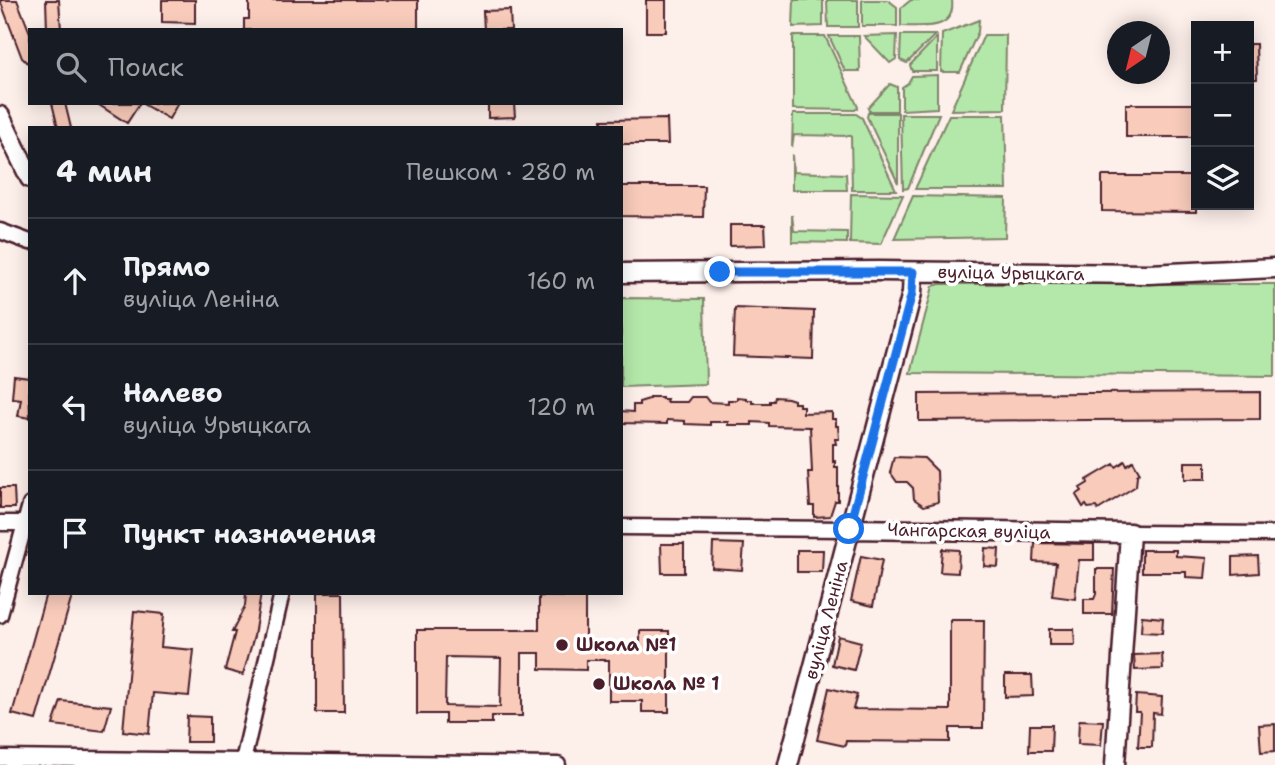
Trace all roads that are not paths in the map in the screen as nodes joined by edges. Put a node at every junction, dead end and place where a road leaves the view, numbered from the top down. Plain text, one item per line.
1 (0, 116) edge
2 (28, 174) edge
3 (0, 231) edge
4 (28, 241) edge
5 (1275, 268) edge
6 (913, 272) junction
7 (623, 273) edge
8 (0, 523) edge
9 (28, 523) edge
10 (623, 527) edge
11 (849, 529) junction
12 (1130, 533) junction
13 (1275, 534) edge
14 (282, 595) edge
15 (0, 615) edge
16 (0, 758) edge
17 (243, 761) junction
18 (558, 765) edge
19 (788, 765) edge
20 (1115, 765) edge

1 - 2 main road
3 - 4 street
5 - 6 main road, вуліца Урыцкага
6 - 7 main road, вуліца Урыцкага
6 - 11 main road, вуліца Леніна
8 - 9 street
9 - 15 street
10 - 11 street, Чангарская вуліца
11 - 12 main road, Чангарская вуліца
11 - 19 main road, вуліца Леніна
12 - 13 street, Чангарская вуліца
12 - 20 main road
14 - 17 street
16 - 17 street
17 - 18 street

